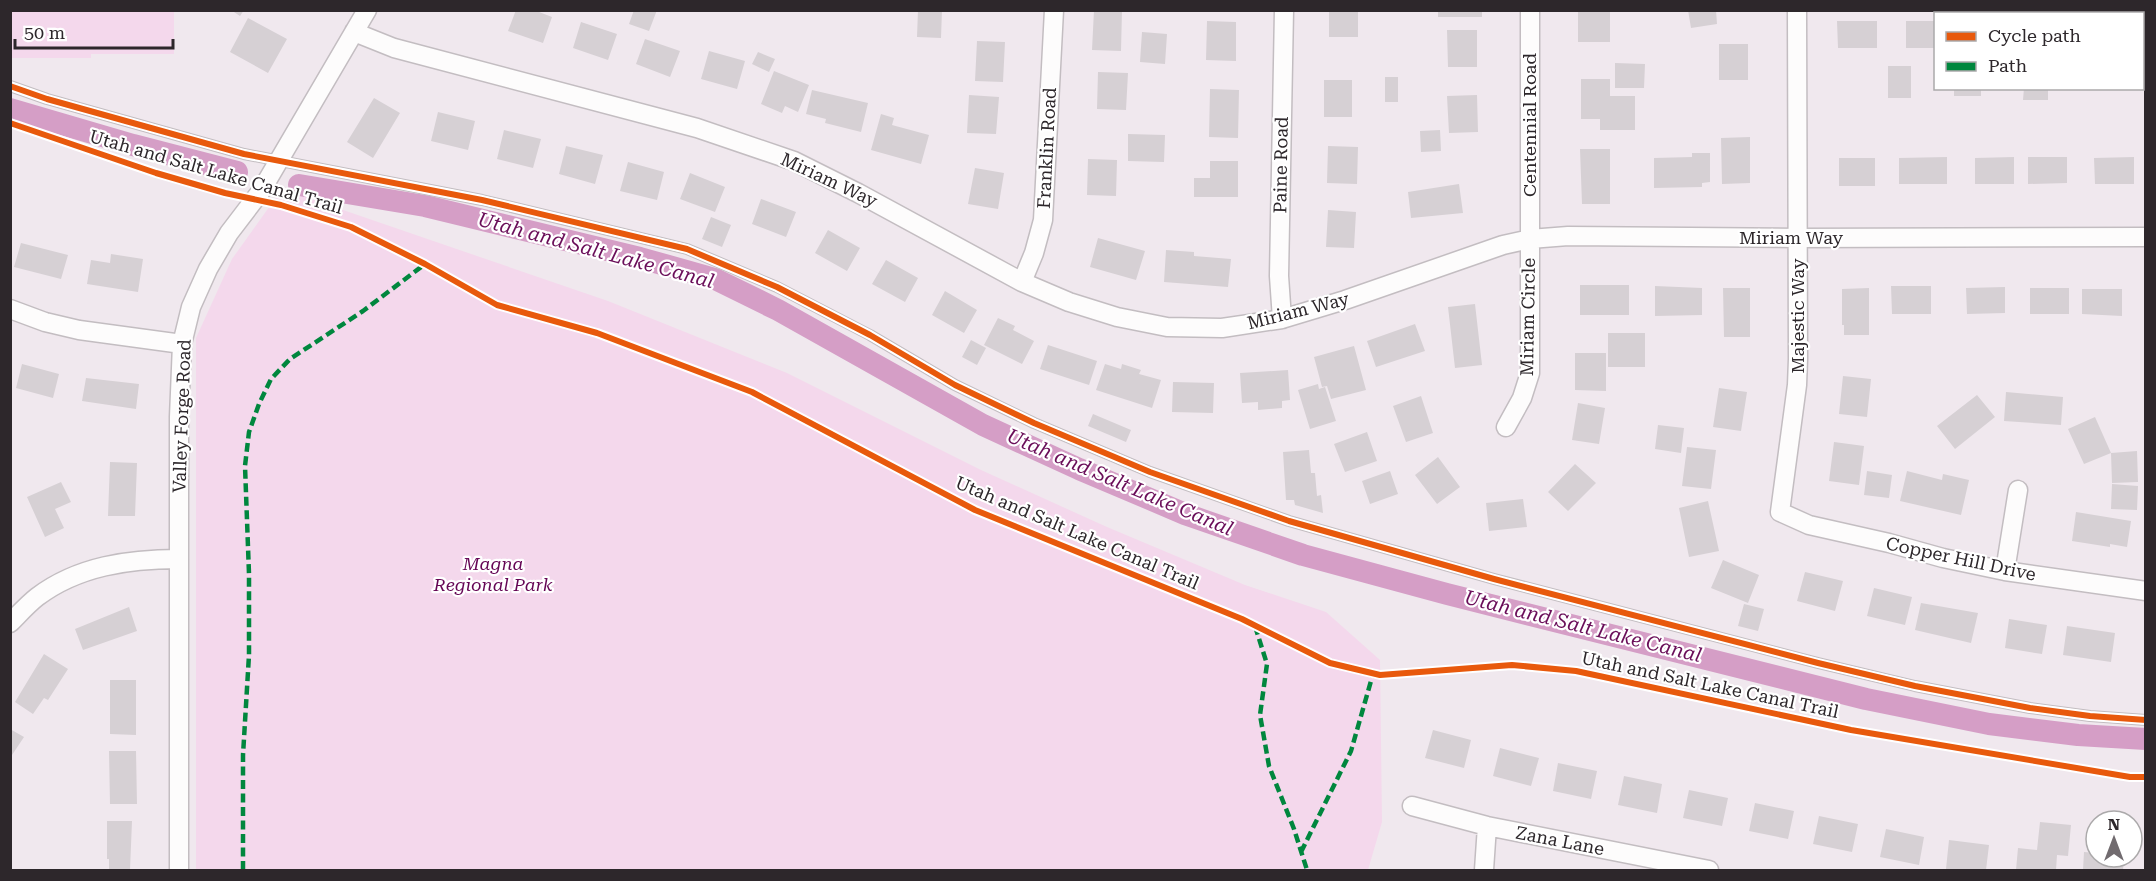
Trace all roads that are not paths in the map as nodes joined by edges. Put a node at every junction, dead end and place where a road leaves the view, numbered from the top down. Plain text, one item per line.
1 (367, 10) edge
2 (1054, 10) edge
3 (1284, 10) edge
4 (1530, 10) edge
5 (1797, 10) edge
6 (354, 32) junction
7 (10, 86) edge
8 (277, 161) junction
9 (2145, 237) edge
10 (1798, 238) junction
11 (1530, 239) junction
12 (1022, 282) junction
13 (10, 309) edge
14 (1282, 319) junction
15 (182, 344) junction
16 (1506, 427) dead end
17 (2018, 490) dead end
18 (1779, 512) joint
19 (179, 559) junction
20 (2005, 571) junction
21 (2145, 591) edge
22 (10, 623) edge
23 (2145, 720) edge
24 (1412, 806) dead end
25 (1487, 826) junction
26 (179, 870) edge
27 (1484, 870) edge
28 (1708, 870) edge

1 - 6 street, Valley Forge Road
2 - 12 street, Franklin Road
3 - 14 street, Paine Road
4 - 11 street, Centennial Road
5 - 10 street, Majestic Way
6 - 8 street, Valley Forge Road
6 - 12 street, Miriam Way
7 - 8 lane
8 - 15 street, Valley Forge Road
8 - 23 lane
9 - 10 street, Miriam Way
10 - 11 street, Miriam Way
10 - 18 street, Majestic Way
11 - 14 street, Miriam Way
11 - 16 street, Miriam Circle
12 - 14 street, Miriam Way
13 - 15 street
15 - 19 street, Valley Forge Road
17 - 20 street
18 - 20 street, Copper Hill Drive
19 - 22 street
19 - 26 street, Valley Forge Road
20 - 21 street, Copper Hill Drive
24 - 25 street, Zana Lane
25 - 27 street
25 - 28 street, Zana Lane

